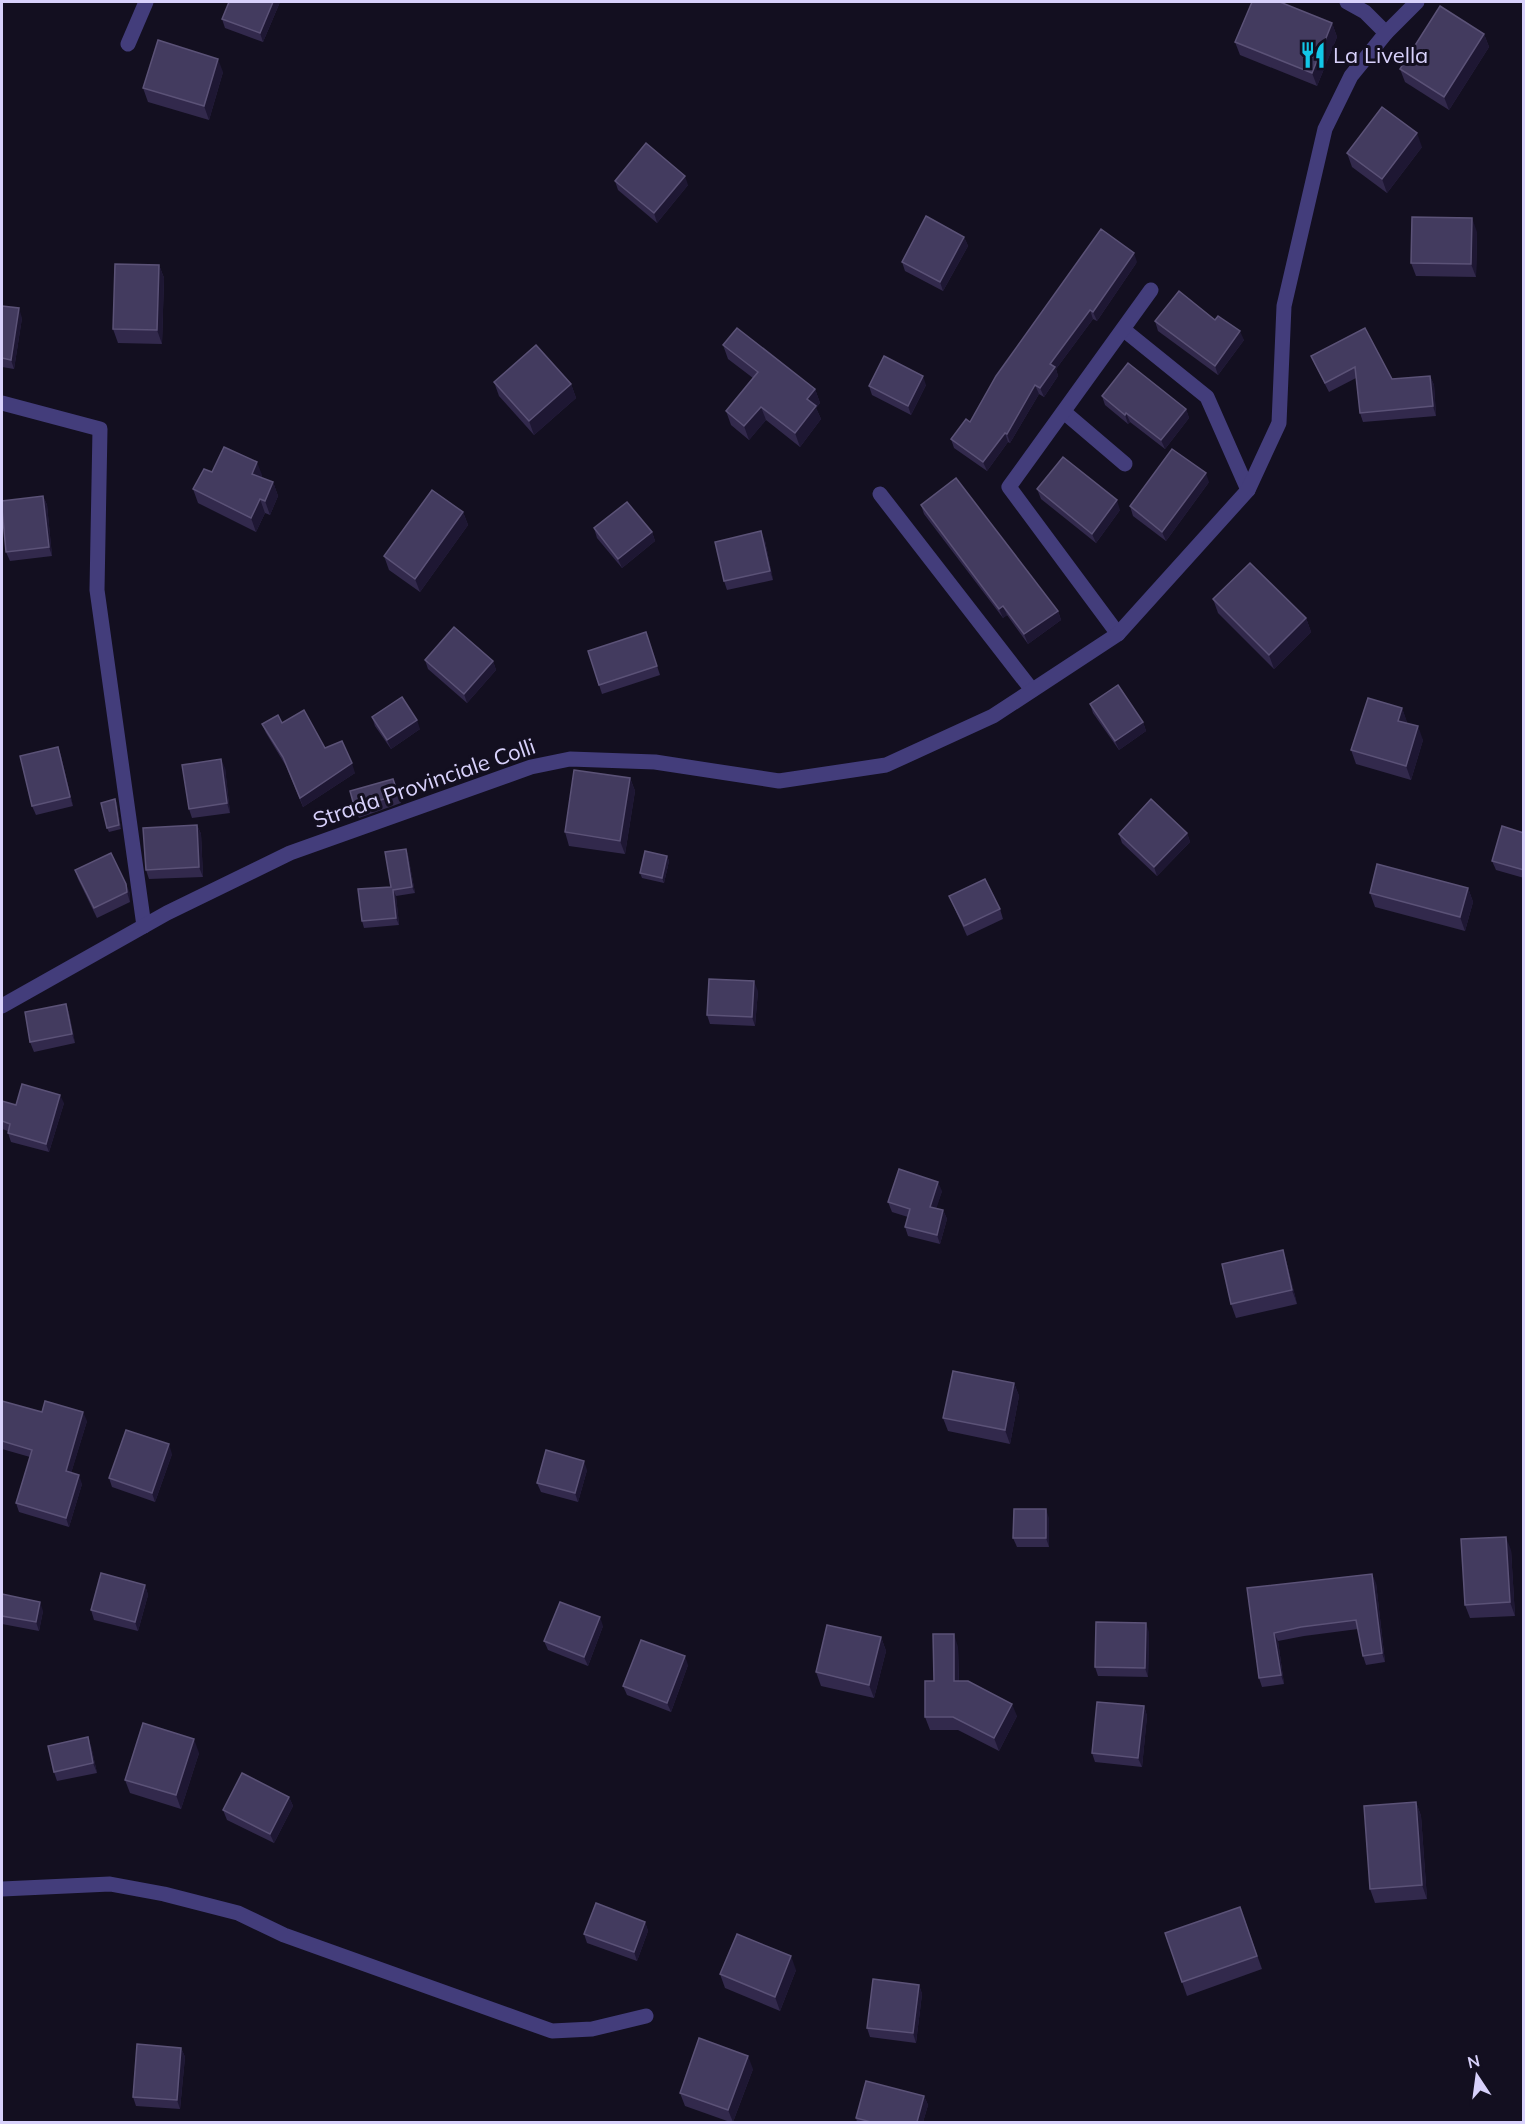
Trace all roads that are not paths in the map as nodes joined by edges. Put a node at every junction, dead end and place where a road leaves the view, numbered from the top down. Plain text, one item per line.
1 (146, 2) edge
2 (1347, 2) edge
3 (1417, 2) edge
4 (1386, 33) junction
5 (128, 44) dead end
6 (1151, 290) dead end
7 (1124, 330) junction
8 (2, 403) edge
9 (1064, 412) junction
10 (1125, 464) dead end
11 (1248, 490) junction
12 (880, 494) dead end
13 (1118, 634) junction
14 (1032, 690) junction
15 (144, 926) junction
16 (2, 1006) edge
17 (2, 1889) edge
18 (646, 2016) dead end

1 - 5 street
2 - 4 street
3 - 4 street, Strada Provinciale Colli
4 - 11 street, Strada Provinciale Colli
6 - 7 street
7 - 9 street
7 - 11 street
8 - 15 street
9 - 10 street
9 - 13 street
11 - 13 street, Strada Provinciale Colli
12 - 14 street
13 - 14 street, Strada Provinciale Colli
14 - 15 street, Strada Provinciale Colli
15 - 16 street, Strada Provinciale Colli
17 - 18 street

